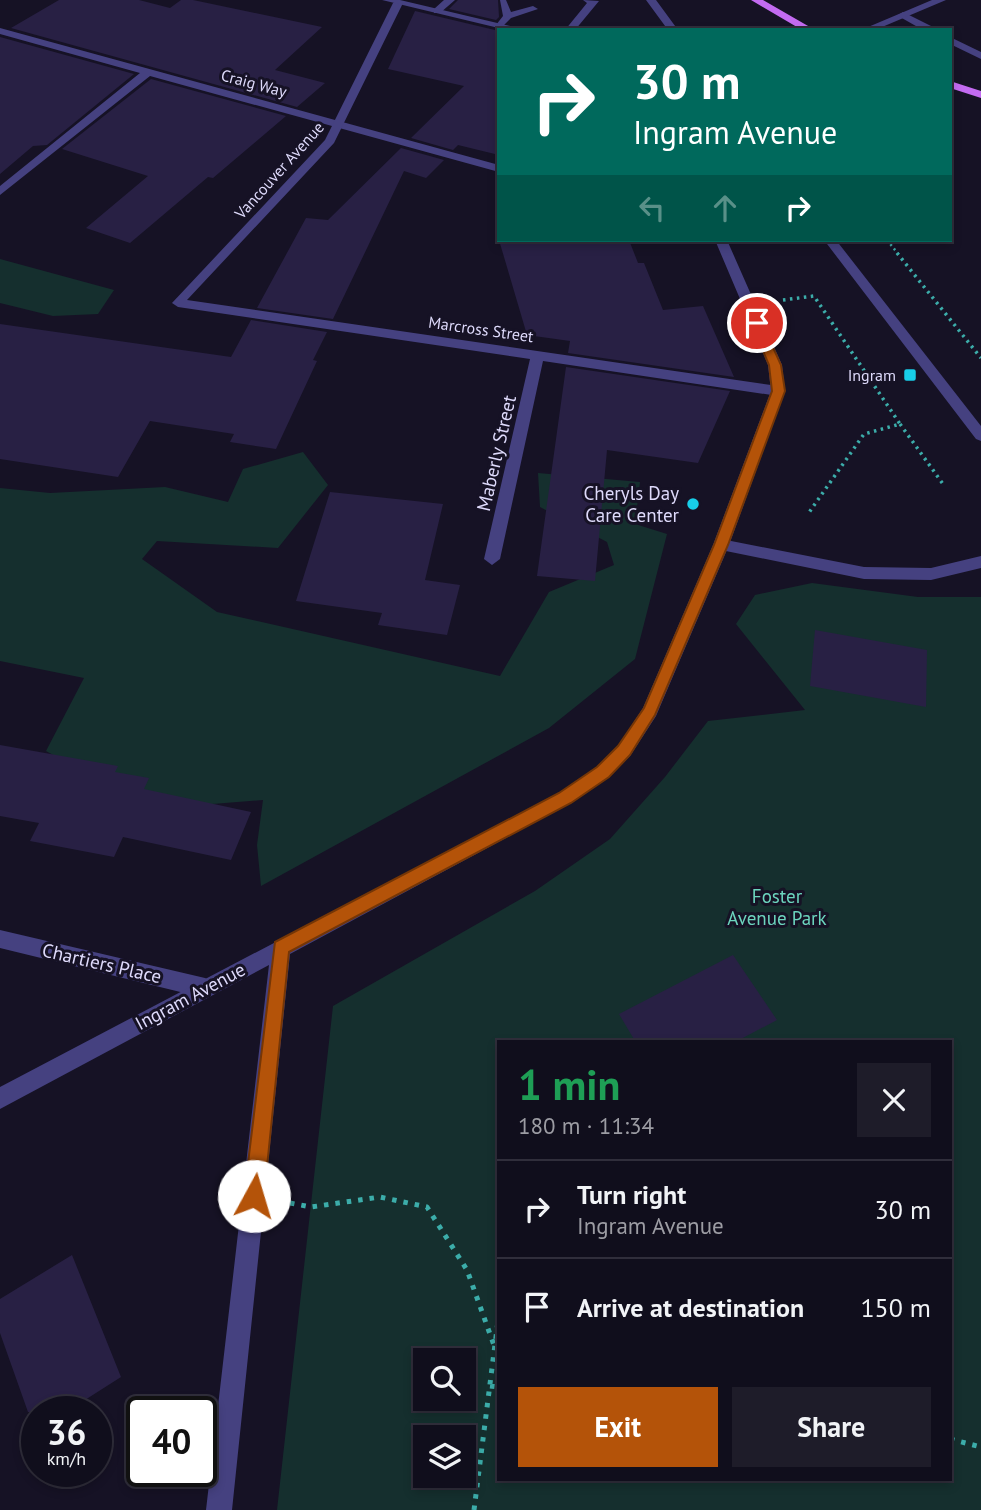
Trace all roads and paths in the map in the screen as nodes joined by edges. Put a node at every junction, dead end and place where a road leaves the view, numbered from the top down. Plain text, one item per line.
1 (450, 0) edge
2 (587, 0) edge
3 (651, 0) edge
4 (756, 0) edge
5 (941, 0) edge
6 (392, 1) edge
7 (503, 2) dead end
8 (533, 9) dead end
9 (437, 11) junction
10 (903, 15) junction
11 (505, 20) junction
12 (519, 28) edge
13 (572, 28) edge
14 (672, 28) edge
15 (806, 28) edge
16 (871, 28) edge
17 (927, 28) edge
18 (0, 31) edge
19 (952, 41) edge
20 (981, 55) edge
21 (149, 71) junction
22 (952, 85) edge
23 (981, 94) edge
24 (340, 123) junction
25 (497, 168) edge
26 (0, 192) edge
27 (722, 242) edge
28 (832, 242) edge
29 (889, 242) edge
30 (778, 300) dead end
31 (178, 303) joint
32 (538, 355) junction
33 (981, 358) edge
34 (778, 391) junction
35 (900, 424) junction
36 (981, 436) edge
37 (943, 484) dead end
38 (808, 514) dead end
39 (721, 545) junction
40 (492, 559) dead end
41 (981, 562) edge
42 (0, 939) edge
43 (281, 947) junction
44 (205, 988) junction
45 (0, 1098) edge
46 (254, 1196) junction
47 (497, 1330) edge
48 (495, 1348) junction
49 (490, 1386) junction
50 (497, 1387) edge
51 (952, 1440) edge
52 (981, 1447) edge
53 (219, 1510) edge
54 (474, 1510) edge

1 - 9 street
2 - 13 street
3 - 14 street
4 - 15 main road
5 - 10 street
6 - 9 street
6 - 24 street, Vancouver Avenue
7 - 11 street
8 - 11 street
9 - 11 street
10 - 16 street
10 - 17 street
11 - 12 street
18 - 21 street, Craig Way
19 - 20 street
21 - 24 street, Craig Way
21 - 26 street
22 - 23 main road
24 - 25 street, Craig Way
24 - 31 street, Vancouver Avenue
27 - 34 street
28 - 36 street
29 - 33 path
30 - 35 path
31 - 32 street, Marcross Street
32 - 34 street, Marcross Street
32 - 40 street, Maberly Street
34 - 39 street, Ingram Avenue
35 - 37 path
35 - 38 path
39 - 41 street
39 - 43 street, Ingram Avenue
42 - 44 street, Chartiers Place
43 - 44 street, Ingram Avenue
43 - 46 street
44 - 45 street, Ingram Avenue
46 - 48 path
46 - 53 street
47 - 48 path
48 - 49 path
49 - 50 path
49 - 54 path
51 - 52 path

